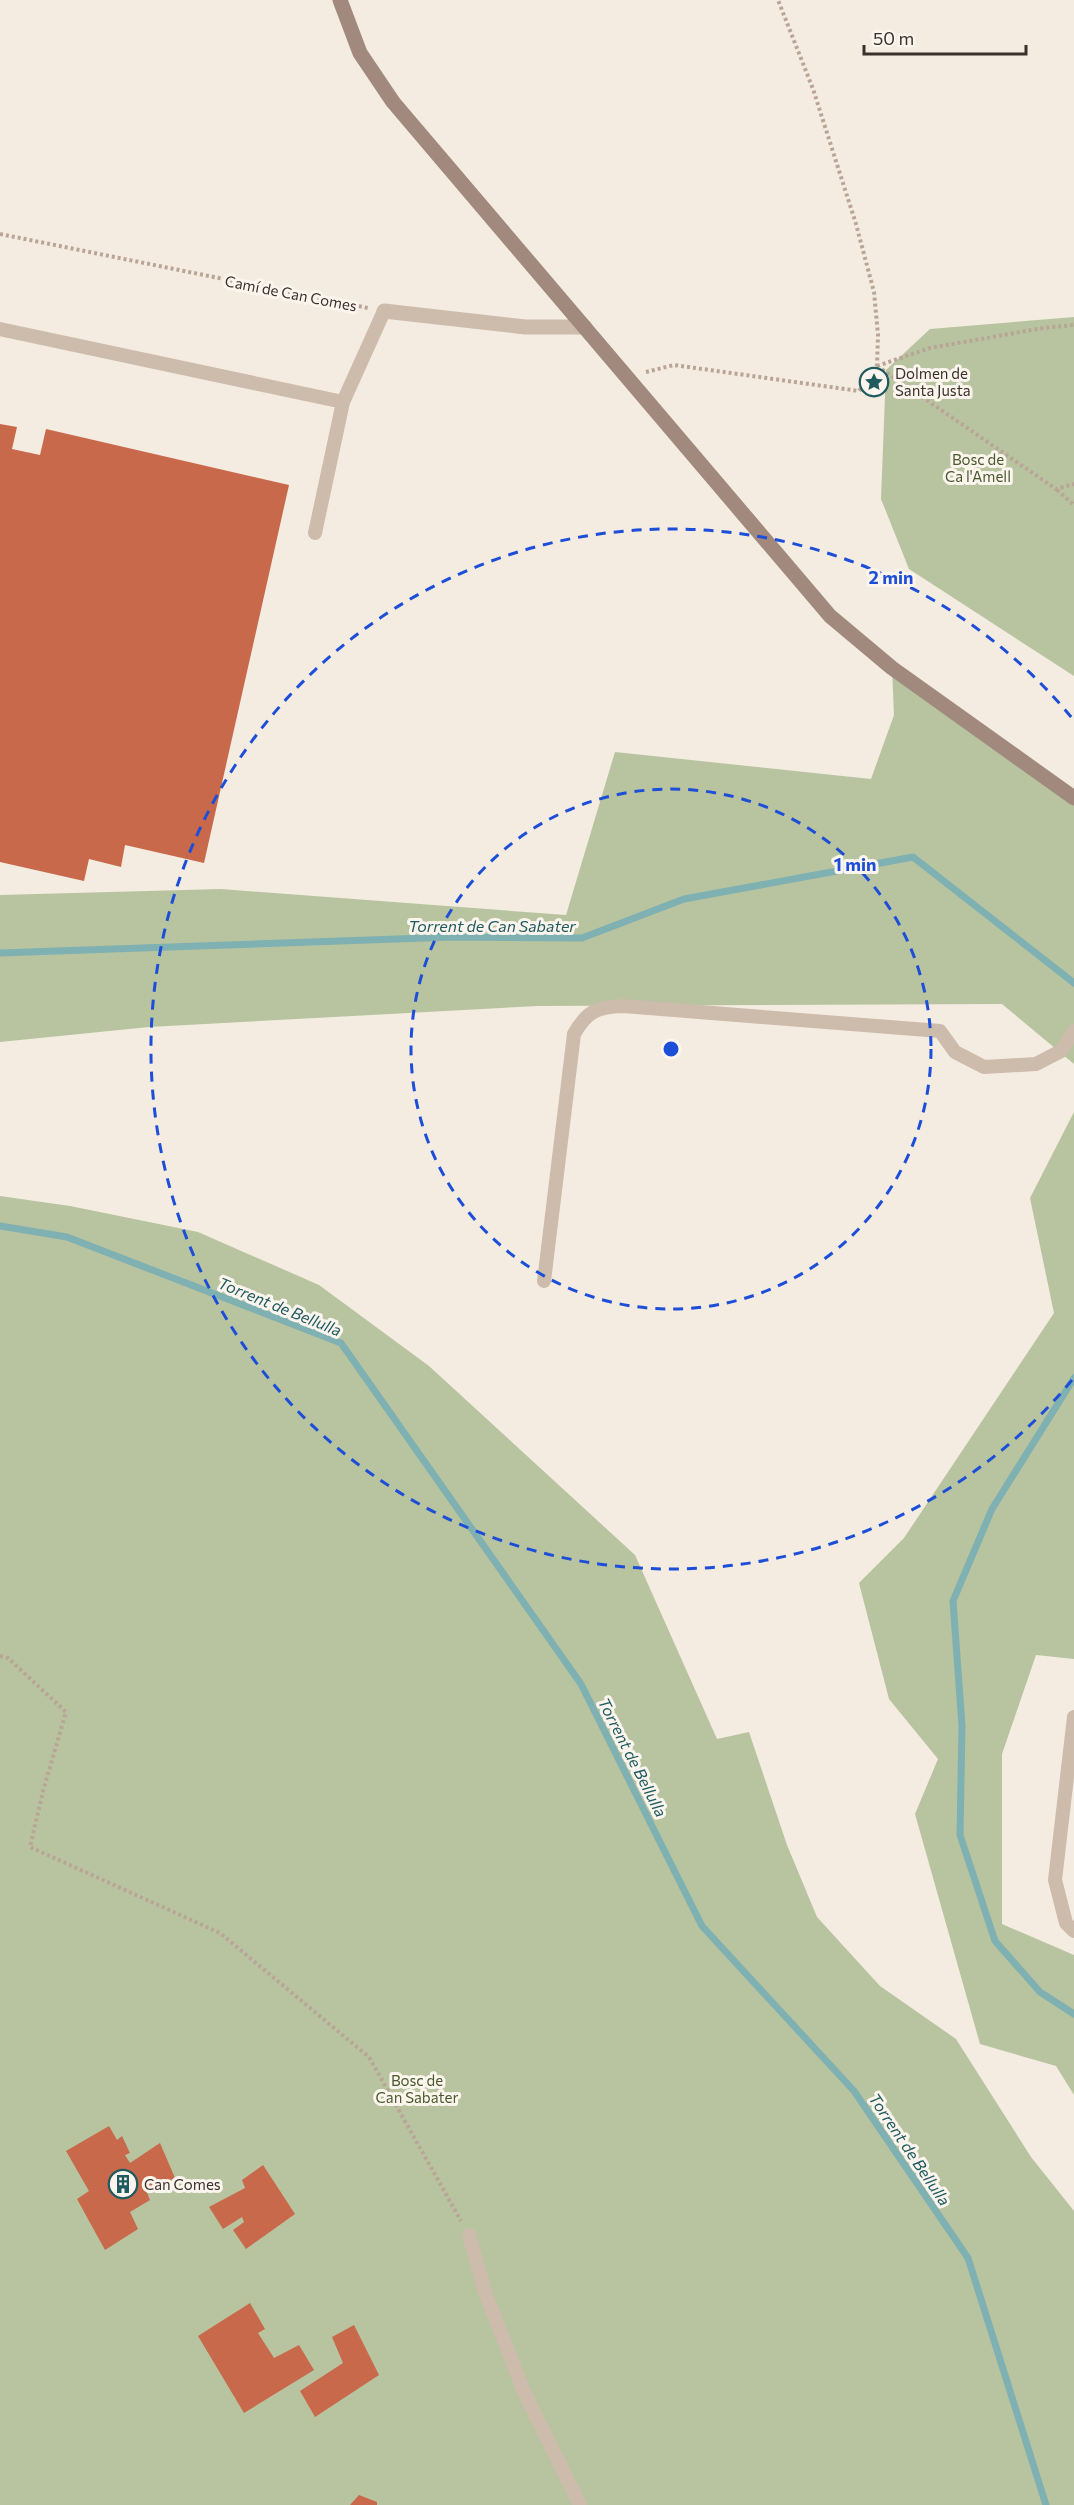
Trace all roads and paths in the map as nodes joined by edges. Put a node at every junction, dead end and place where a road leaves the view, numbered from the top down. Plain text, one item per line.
1 (340, 0) edge
2 (778, 0) edge
3 (0, 234) edge
4 (384, 311) junction
5 (1074, 325) edge
6 (585, 327) junction
7 (0, 329) edge
8 (877, 366) junction
9 (627, 377) junction
10 (343, 402) junction
11 (1074, 484) edge
12 (1056, 489) junction
13 (1074, 505) edge
14 (315, 533) dead end
15 (1074, 798) edge
16 (1074, 1031) edge
17 (544, 1281) dead end
18 (0, 1656) edge
19 (1074, 1717) edge
20 (1074, 1931) edge
21 (469, 2235) joint
22 (580, 2505) edge

1 - 6 main road
2 - 8 path
3 - 4 path, Camí de Can Comes
4 - 6 street
4 - 10 lane
5 - 8 path
6 - 9 main road
7 - 10 lane
8 - 9 path
8 - 12 path
9 - 15 main road
10 - 14 lane
11 - 12 path
12 - 13 path
16 - 17 lane
18 - 21 path
19 - 20 lane
21 - 22 lane

